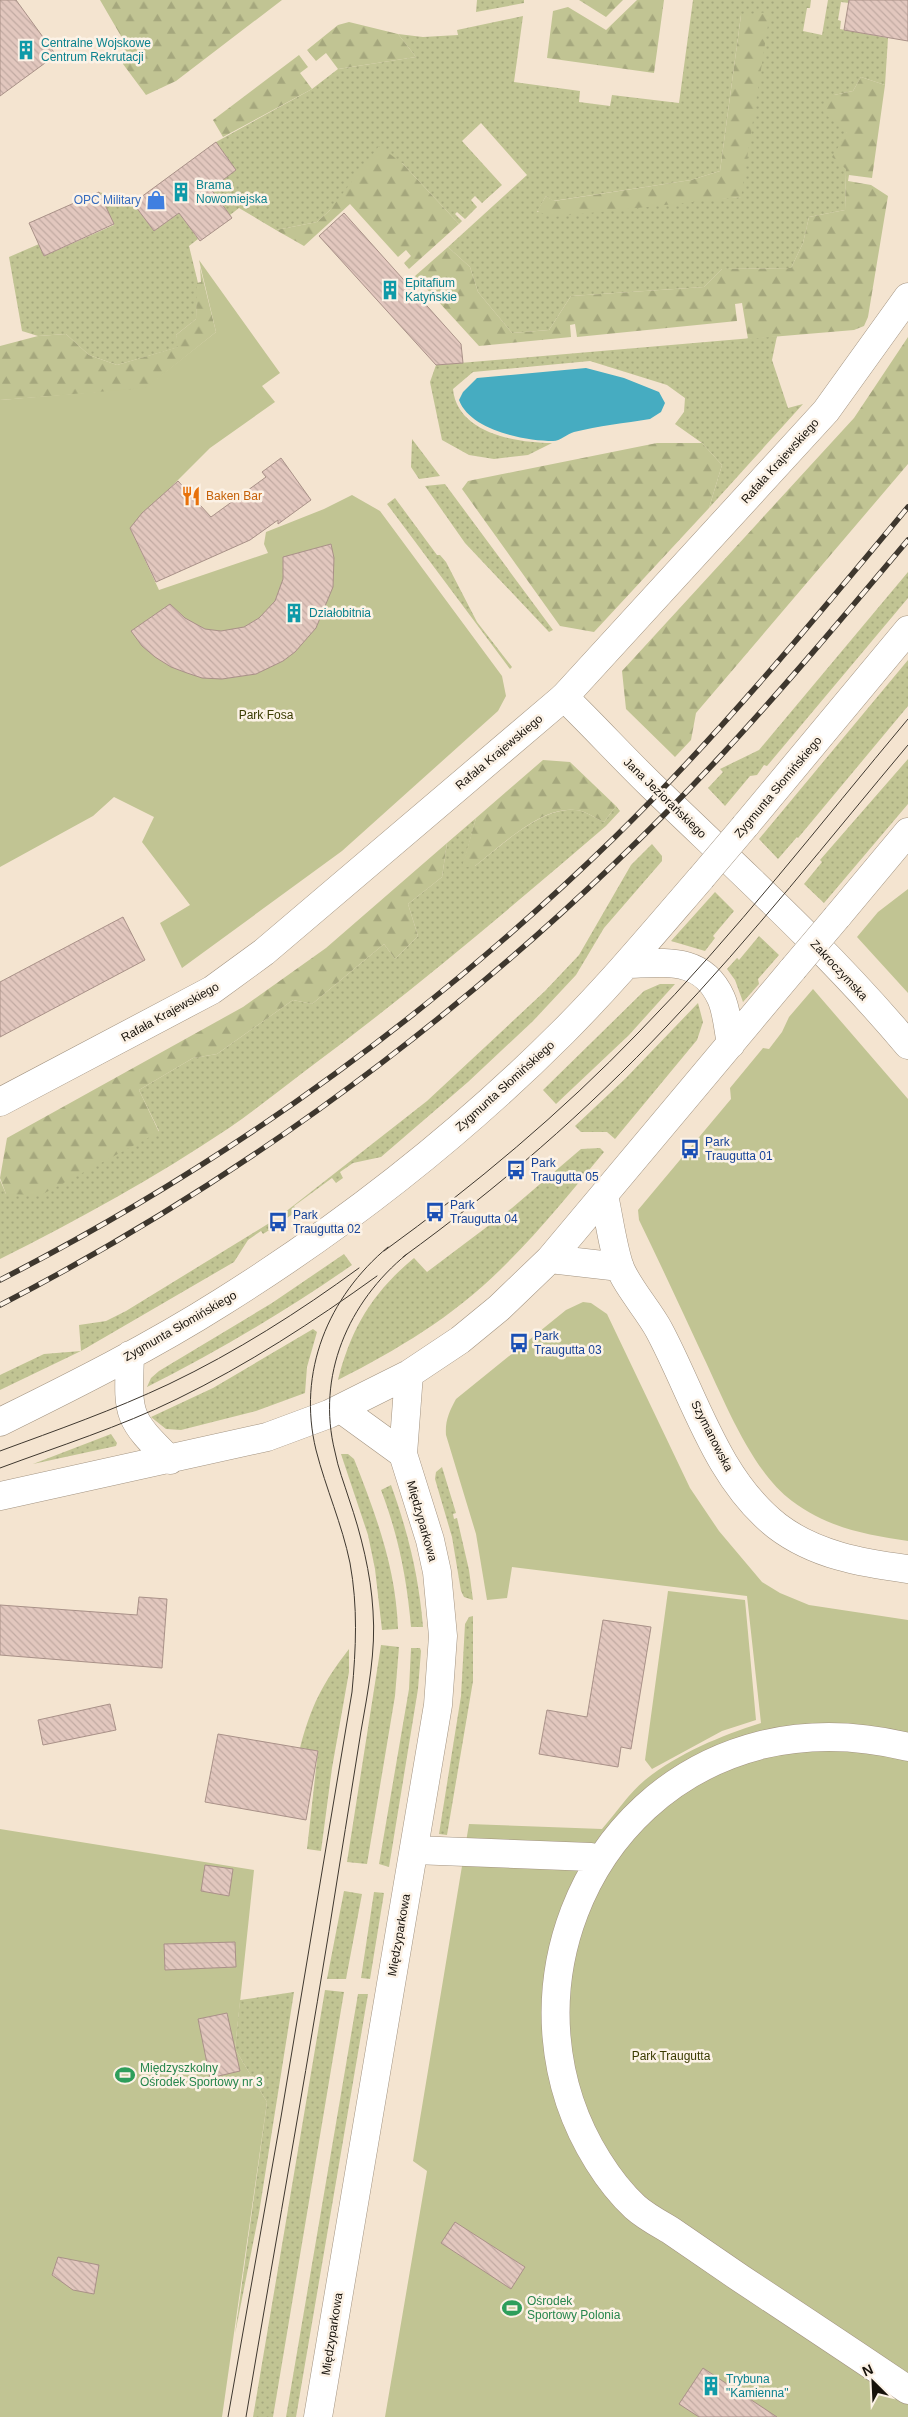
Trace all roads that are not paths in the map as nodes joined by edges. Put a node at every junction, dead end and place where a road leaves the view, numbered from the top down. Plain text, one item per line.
1 (908, 297) edge
2 (908, 630) edge
3 (564, 697) junction
4 (908, 832) edge
5 (769, 897) joint
6 (627, 964) junction
7 (731, 1044) junction
8 (908, 1045) edge
9 (0, 1102) edge
10 (604, 1195) junction
11 (550, 1259) junction
12 (620, 1267) junction
13 (130, 1355) junction
14 (409, 1374) junction
15 (341, 1409) junction
16 (0, 1422) edge
17 (402, 1454) junction
18 (170, 1460) junction
19 (0, 1496) edge
20 (908, 1570) edge
21 (908, 1747) edge
22 (414, 1850) junction
23 (599, 1861) junction
24 (908, 2390) edge
25 (318, 2417) edge

1 - 3 street, Rafała Krajewskiego
2 - 6 street, Zygmunta Słomińskiego, bridge
3 - 5 street, Jana Jeziorańskiego
3 - 9 street, Rafała Krajewskiego
4 - 7 street, bridge
5 - 8 street, Zakroczymska
6 - 7 street
6 - 13 street, Zygmunta Słomińskiego
7 - 10 street
10 - 11 street
10 - 12 street, Szymanowska
11 - 12 street
11 - 14 street
12 - 20 street, Szymanowska
13 - 16 street, Zygmunta Słomińskiego
13 - 18 street
14 - 15 street
14 - 17 street, Międzyparkowa
15 - 17 street
15 - 18 street
17 - 22 street, Międzyparkowa
18 - 19 street
21 - 23 street
22 - 23 street
22 - 25 street, Międzyparkowa
23 - 24 street

